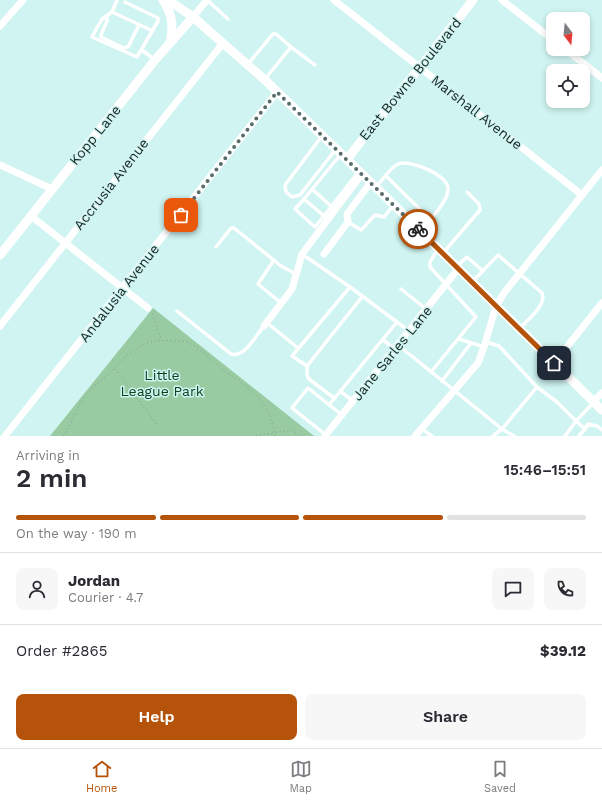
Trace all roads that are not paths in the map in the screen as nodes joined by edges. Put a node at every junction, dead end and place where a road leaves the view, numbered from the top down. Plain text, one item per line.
1 (23, 0) edge
2 (117, 0) edge
3 (163, 0) edge
4 (168, 0) edge
5 (207, 0) edge
6 (334, 0) edge
7 (473, 0) edge
8 (502, 0) edge
9 (125, 2) edge
10 (112, 12) junction
11 (130, 15) dead end
12 (107, 17) junction
13 (193, 17) junction
14 (128, 19) junction
15 (138, 19) dead end
16 (228, 19) dead end
17 (146, 22) dead end
18 (139, 25) junction
19 (0, 26) edge
20 (153, 31) junction
21 (546, 35) edge
22 (170, 43) junction
23 (223, 43) junction
24 (291, 47) junction
25 (142, 50) junction
26 (574, 56) edge
27 (155, 60) junction
28 (248, 64) junction
29 (316, 65) dead end
30 (420, 67) junction
31 (602, 78) edge
32 (265, 80) junction
33 (277, 92) junction
34 (323, 136) junction
35 (342, 154) junction
36 (0, 165) edge
37 (602, 170) edge
38 (360, 172) junction
39 (386, 176) junction
40 (373, 185) junction
41 (52, 189) junction
42 (312, 189) junction
43 (467, 192) dead end
44 (582, 195) junction
45 (304, 199) junction
46 (394, 205) junction
47 (332, 207) junction
48 (31, 216) junction
49 (324, 216) junction
50 (430, 219) junction
51 (348, 222) junction
52 (421, 231) junction
53 (65, 242) junction
54 (216, 247) dead end
55 (440, 251) junction
56 (302, 254) junction
57 (324, 254) dead end
58 (0, 255) edge
59 (274, 260) junction
60 (457, 268) junction
61 (483, 271) junction
62 (296, 274) junction
63 (520, 274) junction
64 (471, 282) junction
65 (446, 285) junction
66 (350, 287) junction
67 (123, 288) junction
68 (401, 289) dead end
69 (362, 297) junction
70 (281, 303) junction
71 (602, 303) edge
72 (496, 306) junction
73 (148, 308) road end
74 (426, 309) junction
75 (177, 311) dead end
76 (398, 322) junction
77 (265, 324) junction
78 (0, 326) edge
79 (519, 328) junction
80 (409, 331) junction
81 (460, 339) junction
82 (383, 340) junction
83 (471, 343) junction
84 (485, 344) junction
85 (397, 347) junction
86 (298, 348) junction
87 (554, 363) junction
88 (307, 366) junction
89 (431, 372) junction
90 (442, 381) junction
91 (537, 387) junction
92 (340, 391) junction
93 (454, 391) junction
94 (602, 394) edge
95 (334, 398) junction
96 (353, 401) junction
97 (593, 402) junction
98 (328, 405) junction
99 (602, 410) edge
100 (342, 415) junction
101 (576, 421) junction
102 (422, 428) junction
103 (502, 429) junction
104 (585, 429) junction
105 (601, 430) edge
106 (596, 433) dead end
107 (326, 435) edge
108 (511, 435) edge
109 (5, 436) edge
110 (415, 436) edge
111 (432, 436) edge
112 (493, 436) edge
113 (565, 436) edge
114 (579, 436) edge

1 - 19 street
2 - 10 lane
3 - 22 main road
4 - 13 main road
5 - 13 street
5 - 16 lane
6 - 30 street, Marshall Avenue
7 - 30 main road, East Bowne Boulevard
8 - 21 street
9 - 20 lane
10 - 12 lane
10 - 14 lane
11 - 14 lane
12 - 18 lane
12 - 25 lane
13 - 22 main road, Kopp Lane
13 - 23 main road
14 - 18 lane
15 - 18 lane
17 - 18 lane
18 - 20 lane
20 - 25 lane
22 - 27 main road, Kopp Lane
23 - 28 main road
23 - 53 street, Accrusia Avenue
24 - 28 lane
24 - 29 lane
24 - 32 lane
25 - 27 lane
26 - 31 street
27 - 41 main road, Kopp Lane
28 - 32 main road
30 - 35 main road, East Bowne Boulevard
30 - 44 street, Marshall Avenue
32 - 33 main road
33 - 34 main road
33 - 67 street, Andalusia Avenue
34 - 35 main road
34 - 35 lane
35 - 38 main road
35 - 42 lane
36 - 41 street
37 - 44 street
38 - 40 main road
38 - 47 lane
38 - 56 street
39 - 40 lane
39 - 50 lane
39 - 50 lane
40 - 46 main road
40 - 51 street
41 - 48 main road, Kopp Lane
42 - 45 lane
42 - 47 lane
43 - 55 lane
44 - 63 street
45 - 49 lane
45 - 49 lane
46 - 51 lane
46 - 52 main road
47 - 49 lane
48 - 53 street
48 - 58 main road, Kopp Lane
50 - 52 lane
51 - 57 street
52 - 55 main road
53 - 67 street
53 - 78 street, Accrusia Avenue
54 - 59 lane
55 - 60 main road
55 - 65 lane
56 - 62 street
56 - 66 lane
59 - 62 lane
59 - 70 lane
60 - 61 lane
60 - 64 main road
60 - 65 street, Jane Sarles Lane
61 - 63 lane
61 - 64 lane
62 - 70 street
63 - 72 street
63 - 79 lane
64 - 72 main road
65 - 74 street, Jane Sarles Lane
65 - 81 lane
66 - 69 lane
66 - 86 lane
67 - 73 street
67 - 109 street, Andalusia Avenue
68 - 74 lane
69 - 76 lane
69 - 88 lane
70 - 77 street
71 - 87 street
72 - 79 main road
72 - 84 street
74 - 80 street, Jane Sarles Lane
75 - 77 lane
76 - 80 lane
76 - 82 lane
77 - 86 lane
79 - 87 main road
80 - 85 street, Jane Sarles Lane
81 - 83 lane
81 - 89 lane
82 - 85 lane
82 - 92 lane
83 - 84 lane
83 - 90 lane
84 - 91 lane
84 - 93 street
85 - 89 lane
85 - 96 street, Jane Sarles Lane
86 - 88 lane
87 - 97 main road
88 - 95 lane
89 - 90 lane
90 - 93 lane
91 - 101 lane
91 - 103 lane
92 - 95 lane
92 - 96 lane
93 - 102 street
93 - 103 lane
94 - 97 street
95 - 98 lane
96 - 100 street, Jane Sarles Lane
97 - 99 main road
97 - 101 lane
98 - 100 lane
98 - 107 lane
100 - 107 street, Jane Sarles Lane
101 - 104 lane
101 - 113 lane
102 - 110 street
102 - 111 lane
103 - 108 lane
103 - 112 lane
104 - 105 lane
104 - 114 lane
105 - 106 lane

